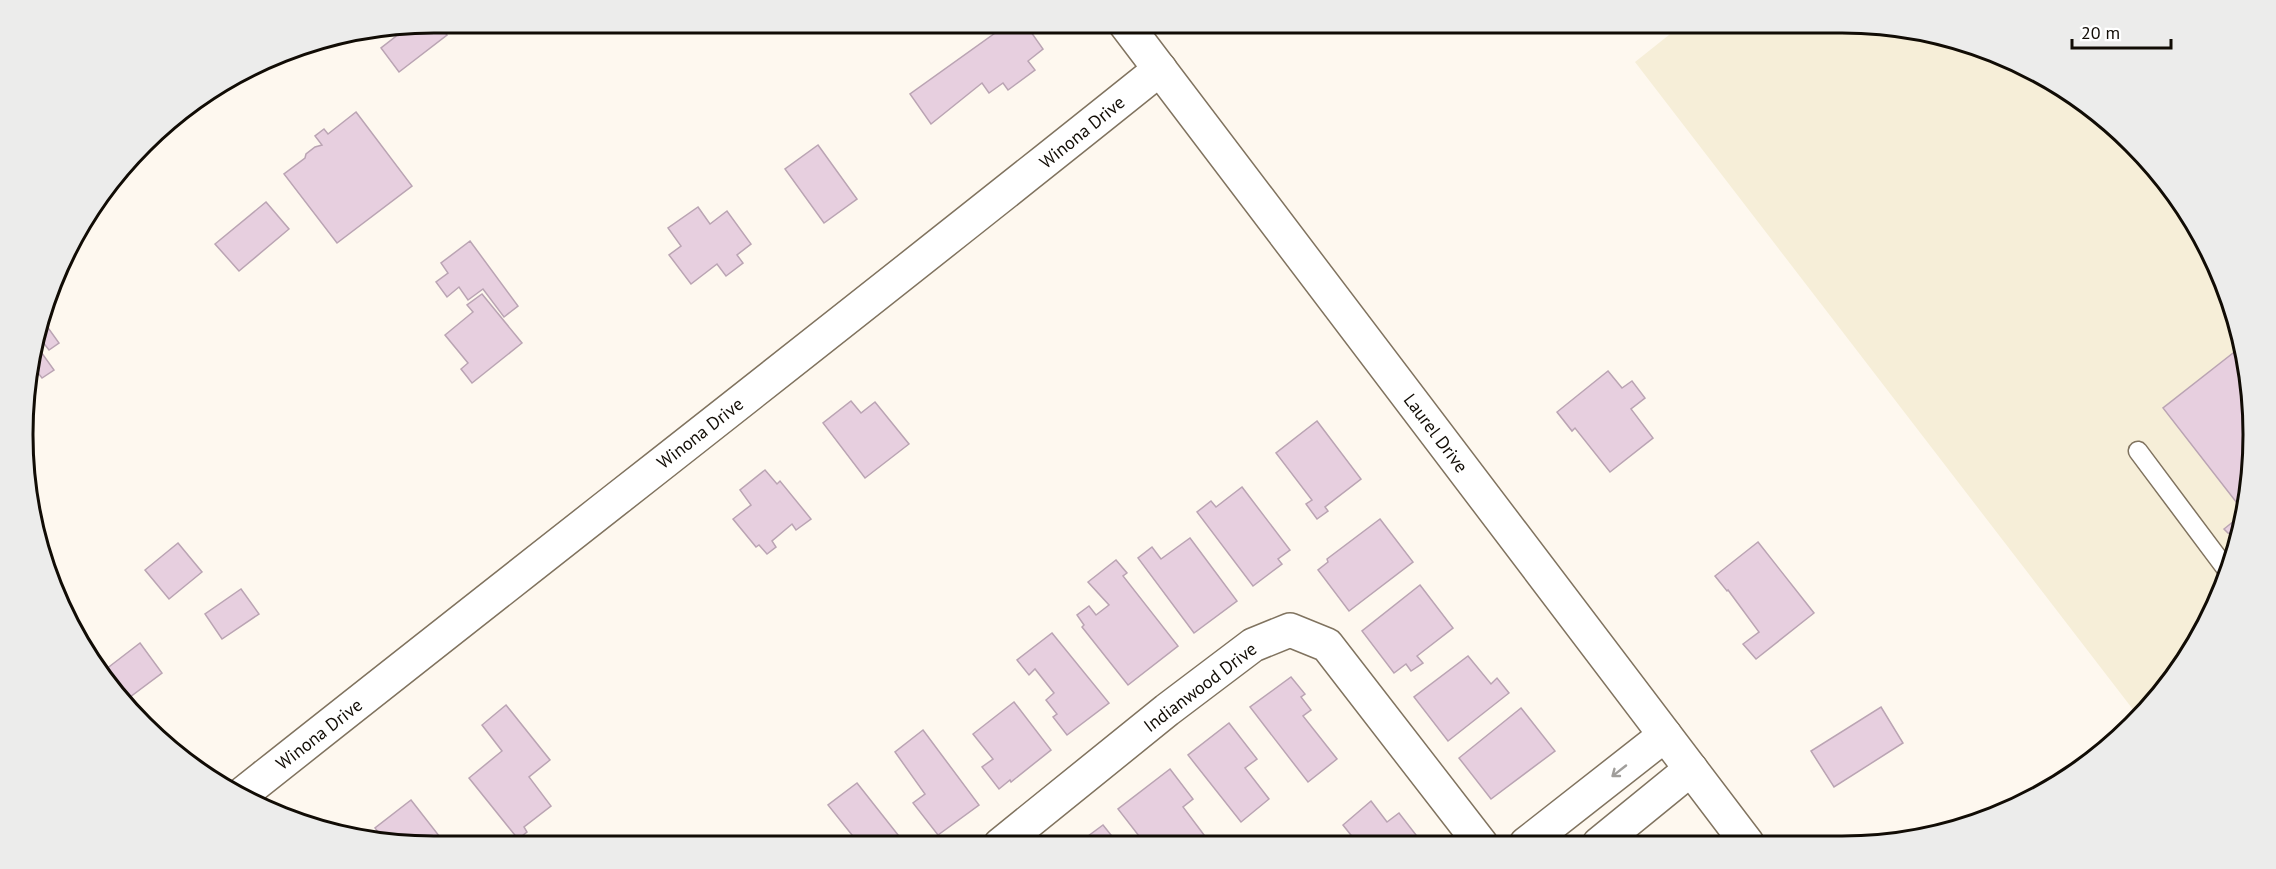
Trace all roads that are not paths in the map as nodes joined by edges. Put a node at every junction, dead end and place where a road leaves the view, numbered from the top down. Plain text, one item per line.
1 (1132, 33) edge
2 (1160, 69) junction
3 (2138, 452) dead end
4 (2222, 564) edge
5 (1665, 735) junction
6 (1691, 769) junction
7 (248, 790) edge
8 (1011, 836) edge
9 (1475, 836) edge
10 (1537, 836) edge
11 (1609, 836) edge
12 (1742, 836) edge

1 - 2 street, Laurel Drive
2 - 5 street, Laurel Drive
2 - 7 street, Winona Drive
3 - 4 lane
5 - 6 street, Laurel Drive
5 -> 10 street
6 - 11 street
6 - 12 street, Laurel Drive
8 - 9 street, Indianwood Drive

